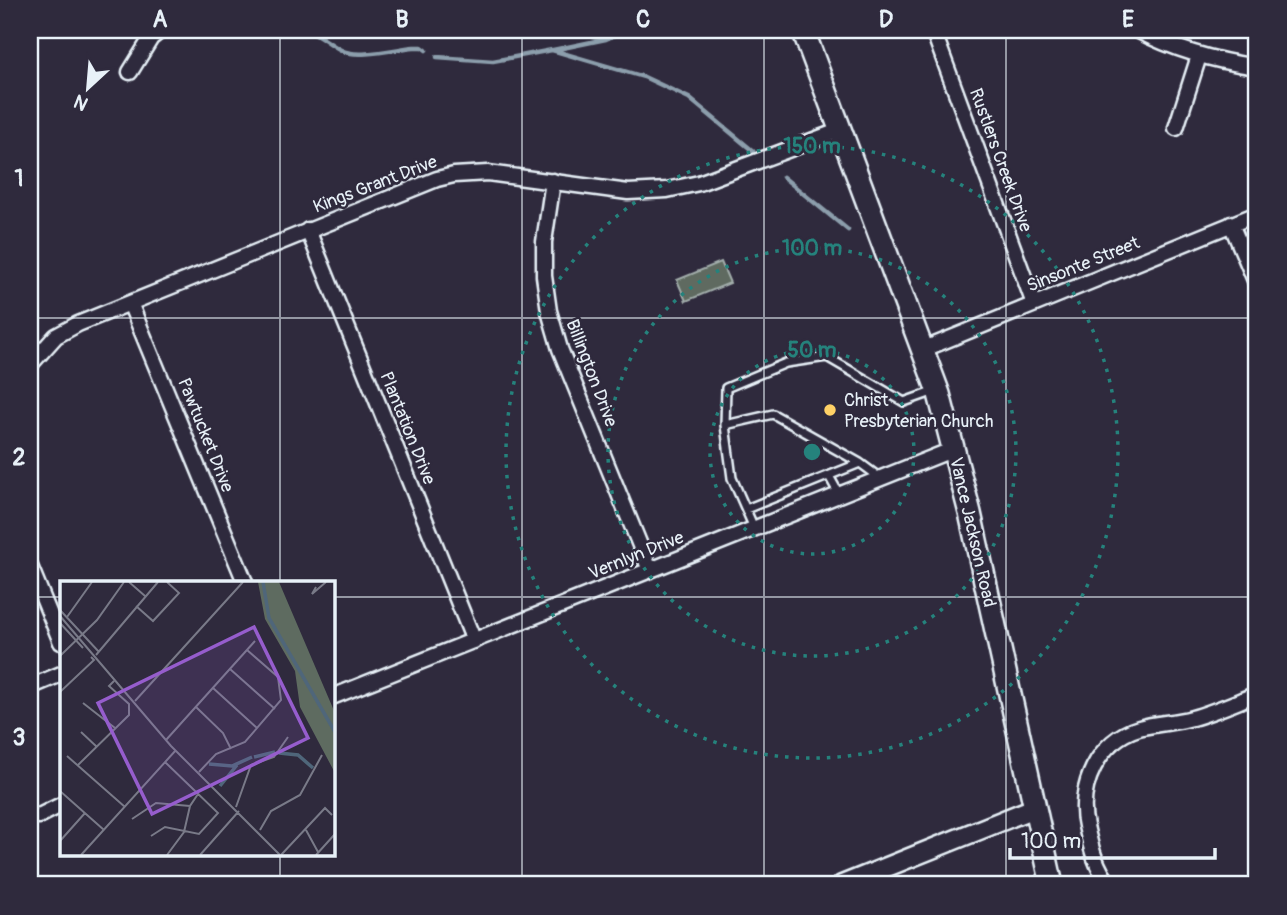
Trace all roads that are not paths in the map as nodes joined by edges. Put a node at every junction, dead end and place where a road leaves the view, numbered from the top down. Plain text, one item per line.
1 (161, 30) edge
2 (803, 30) edge
3 (933, 30) edge
4 (1137, 30) edge
5 (1199, 56) junction
6 (1257, 67) edge
7 (130, 72) dead end
8 (1176, 128) dead end
9 (841, 130) junction
10 (553, 181) junction
11 (1257, 214) edge
12 (1231, 224) junction
13 (308, 230) junction
14 (1257, 285) edge
15 (130, 303) junction
16 (1034, 304) junction
17 (922, 350) junction
18 (30, 365) edge
19 (937, 390) junction
20 (725, 425) junction
21 (954, 449) junction
22 (860, 463) junction
23 (829, 475) junction
24 (880, 478) junction
25 (839, 494) junction
26 (746, 509) junction
27 (754, 528) junction
28 (30, 566) edge
29 (650, 570) junction
30 (244, 581) edge
31 (60, 640) edge
32 (474, 640) junction
33 (60, 674) edge
34 (30, 687) edge
35 (334, 696) edge
36 (1256, 698) edge
37 (60, 806) edge
38 (1034, 808) junction
39 (39, 816) dead end
40 (842, 885) edge
41 (1052, 885) edge
42 (1110, 885) edge

1 - 7 street
2 - 9 main road, Vance Jackson Road
3 - 16 street, Rustlers Creek Drive
4 - 5 street
5 - 6 street
5 - 8 street
9 - 10 street, Kings Grant Drive
9 - 17 main road, Vance Jackson Road
10 - 13 street, Kings Grant Drive
10 - 29 street, Billington Drive
11 - 12 street, Sinsonte Street
12 - 14 street
12 - 16 street, Sinsonte Street
13 - 15 street, Kings Grant Drive
13 - 32 street, Plantation Drive
15 - 18 street, Kings Grant Drive
15 - 30 street, Pawtucket Drive
16 - 17 street, Sinsonte Street
17 - 19 main road, Vance Jackson Road
19 - 20 lane
19 - 21 main road, Vance Jackson Road
20 - 22 lane
20 - 26 lane
21 - 24 street, Vernlyn Drive
21 - 38 main road, Vance Jackson Road
22 - 23 lane
22 - 24 lane
23 - 25 lane
23 - 26 lane
24 - 25 street, Vernlyn Drive
25 - 27 street, Vernlyn Drive
26 - 27 lane
27 - 29 street, Vernlyn Drive
28 - 31 street
29 - 32 street, Vernlyn Drive
32 - 35 street, Vernlyn Drive
33 - 34 street
36 - 42 street
37 - 39 street
38 - 40 street
38 - 41 main road, Vance Jackson Road

